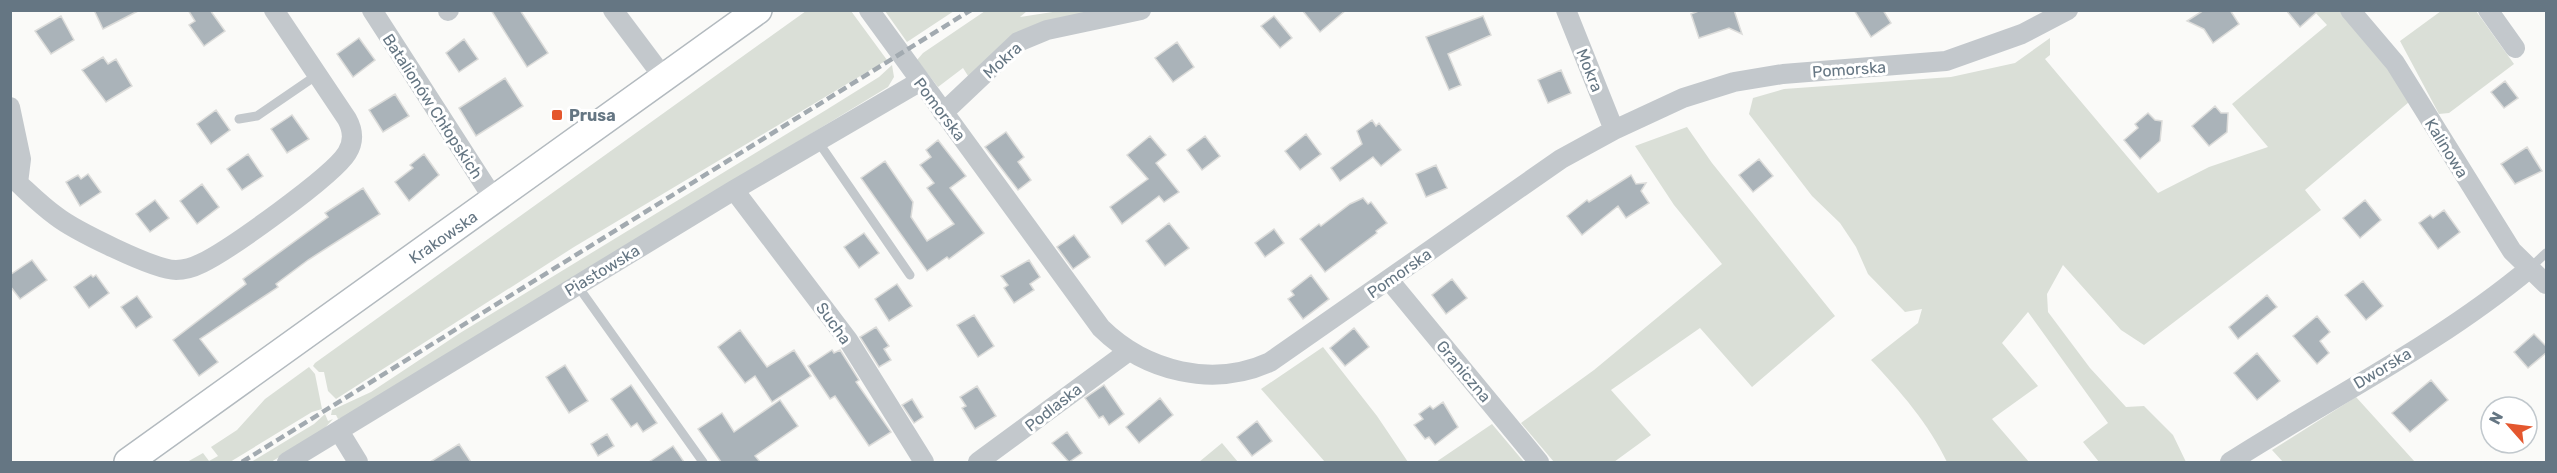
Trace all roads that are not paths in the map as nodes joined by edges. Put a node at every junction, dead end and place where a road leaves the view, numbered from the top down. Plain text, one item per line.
1 (274, 10) edge
2 (372, 10) edge
3 (613, 10) edge
4 (758, 10) edge
5 (868, 10) edge
6 (1141, 10) edge
7 (1566, 10) edge
8 (2068, 10) edge
9 (2350, 10) edge
10 (2488, 10) edge
11 (2515, 48) dead end
12 (317, 75) junction
13 (664, 78) junction
14 (919, 82) junction
15 (10, 107) edge
16 (943, 113) junction
17 (239, 119) dead end
18 (1614, 130) junction
19 (817, 140) junction
20 (14, 186) edge
21 (734, 190) junction
22 (495, 201) junction
23 (2547, 253) edge
24 (2530, 268) junction
25 (910, 275) dead end
26 (1389, 280) junction
27 (2547, 284) edge
28 (577, 285) junction
29 (1129, 351) junction
30 (339, 431) junction
31 (128, 462) edge
32 (287, 462) edge
33 (358, 462) edge
34 (703, 462) edge
35 (924, 462) edge
36 (978, 462) edge
37 (1539, 462) edge
38 (2230, 462) edge

1 - 12 street
2 - 22 street, Batalionów Chłopskich
3 - 13 street
4 - 13 main road, Krakowska
5 - 14 street, Pomorska
6 - 16 street, Mokra
7 - 18 street, Mokra
8 - 18 street, Pomorska
9 - 24 street, Kalinowa
10 - 11 street
12 - 17 lane
12 - 20 street
13 - 22 main road, Krakowska
14 - 16 street, Pomorska
14 - 19 street, Piastowska
15 - 20 street
16 - 29 street, Pomorska
18 - 26 street, Pomorska
19 - 21 street, Piastowska
19 - 25 lane
21 - 28 street, Piastowska
21 - 35 street, Sucha
22 - 31 main road, Krakowska
23 - 24 lane
24 - 27 street, Kalinowa
24 - 38 street, Dworska
26 - 29 street, Pomorska
26 - 37 street, Graniczna
28 - 30 street, Piastowska
28 - 34 lane
29 - 36 street, Podlaska
30 - 32 street, Piastowska
30 - 33 street

